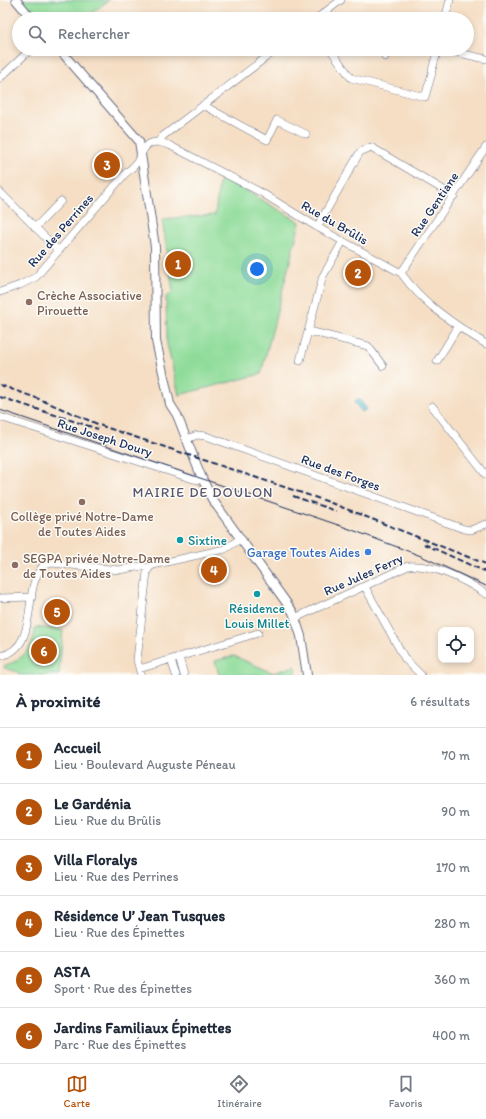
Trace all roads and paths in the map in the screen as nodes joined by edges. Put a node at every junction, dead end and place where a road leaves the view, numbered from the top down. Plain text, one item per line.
1 (16, 0) edge
2 (341, 0) edge
3 (450, 0) edge
4 (26, 12) edge
5 (325, 12) edge
6 (447, 12) edge
7 (24, 56) edge
8 (65, 56) edge
9 (268, 56) edge
10 (336, 56) edge
11 (436, 56) edge
12 (470, 56) edge
13 (486, 60) edge
14 (0, 78) edge
15 (203, 106) junction
16 (306, 134) dead end
17 (158, 142) junction
18 (486, 147) edge
19 (142, 150) junction
20 (0, 192) edge
21 (454, 196) junction
22 (61, 201) dead end
23 (317, 227) junction
24 (34, 228) junction
25 (343, 241) junction
26 (59, 251) junction
27 (401, 273) junction
28 (0, 292) edge
29 (458, 327) junction
30 (309, 331) junction
31 (486, 344) edge
32 (300, 361) dead end
33 (437, 361) dead end
34 (383, 366) dead end
35 (432, 406) dead end
36 (0, 417) edge
37 (187, 440) junction
38 (486, 475) edge
39 (202, 480) junction
40 (486, 524) edge
41 (240, 539) junction
42 (149, 568) junction
43 (365, 587) junction
44 (486, 594) edge
45 (32, 597) junction
46 (0, 598) edge
47 (295, 618) junction
48 (258, 633) dead end
49 (0, 656) edge
50 (179, 657) junction
51 (171, 660) junction
52 (140, 672) edge
53 (176, 675) edge
54 (184, 675) edge
55 (307, 675) edge
56 (421, 675) edge

1 - 4 street
2 - 5 street
3 - 6 street
7 - 14 street
8 - 19 street
9 - 15 street
10 - 11 street
12 - 13 street
15 - 16 street
15 - 17 street
17 - 19 street
17 - 23 street, Rue du Brûlis
18 - 21 street, Rue Gentiane
19 - 26 street, Rue des Perrines
19 - 37 street
20 - 24 street
21 - 23 street
21 - 27 street, Rue Gentiane
22 - 24 street
23 - 25 street, Rue du Brûlis
24 - 26 street
25 - 27 street, Rue du Brûlis
25 - 30 street
26 - 28 street, Rue des Perrines
27 - 29 street, Rue du Brûlis
29 - 31 street, Rue du Brûlis
29 - 33 street
30 - 32 street
30 - 34 street
35 - 38 street
36 - 39 street, Rue Joseph Doury
37 - 39 street
37 - 40 street, Rue des Forges
39 - 41 street
41 - 42 street
41 - 47 street
42 - 45 street
42 - 52 street
43 - 44 street, Rue Jules Ferry
43 - 47 street, Rue Jules Ferry
43 - 56 street
45 - 46 street
45 - 49 street
47 - 55 street
48 - 50 street
50 - 51 street
50 - 54 street
51 - 52 street
51 - 53 street

